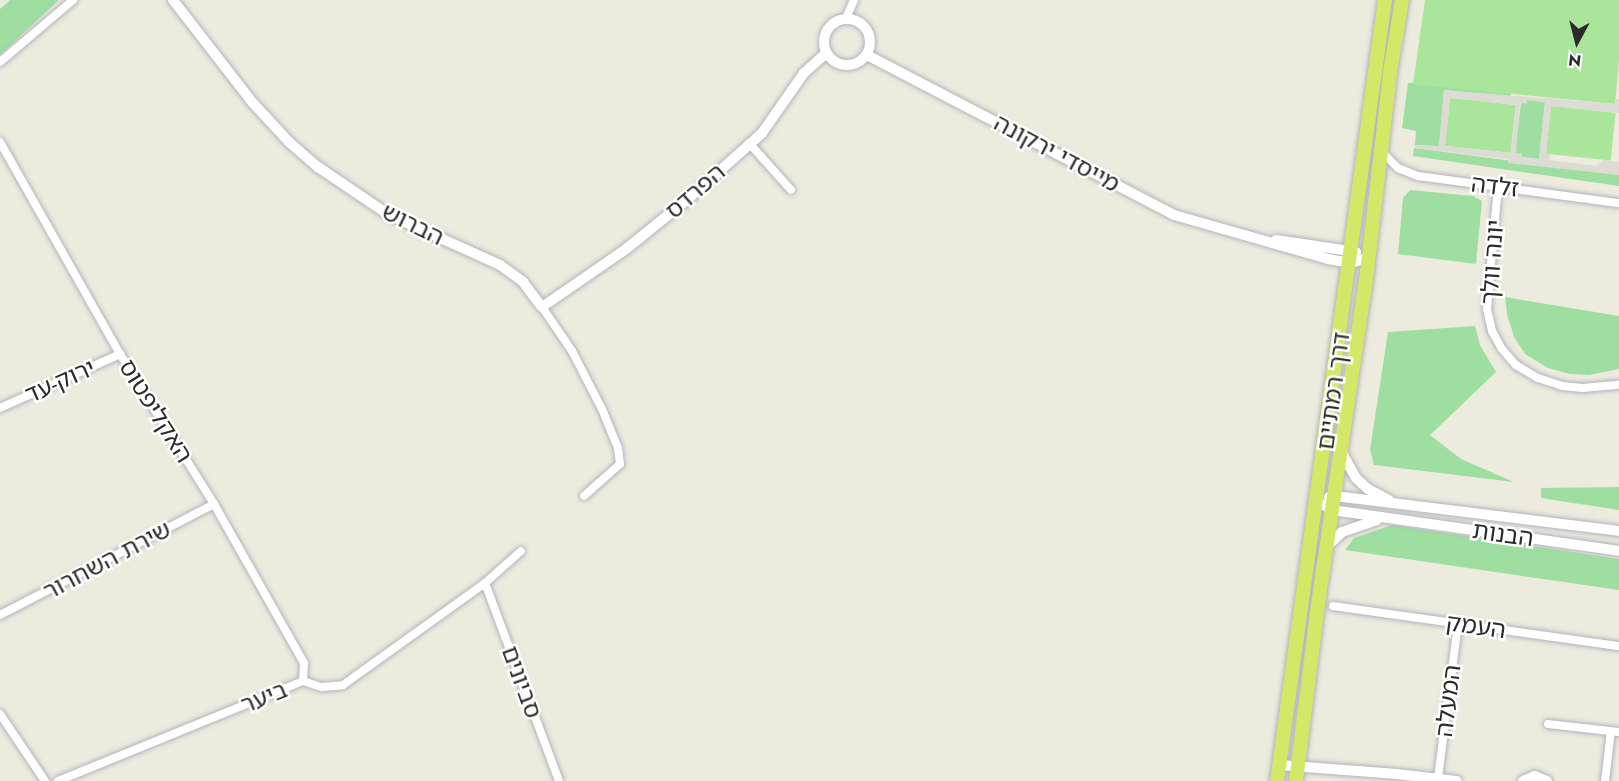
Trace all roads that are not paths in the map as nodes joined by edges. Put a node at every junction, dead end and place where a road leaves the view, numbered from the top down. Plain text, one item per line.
1 (73, 0) edge
2 (173, 0) edge
3 (854, 0) edge
4 (1385, 0) edge
5 (1402, 0) edge
6 (846, 18) junction
7 (826, 53) junction
8 (867, 55) junction
9 (0, 62) edge
10 (0, 142) edge
11 (749, 143) junction
12 (1381, 150) junction
13 (1498, 186) junction
14 (791, 190) dead end
15 (1619, 203) edge
16 (1351, 257) junction
17 (1369, 257) junction
18 (542, 307) junction
19 (120, 354) junction
20 (1619, 385) edge
21 (0, 408) edge
22 (1341, 451) junction
23 (584, 496) dead end
24 (1335, 496) junction
25 (1317, 501) junction
26 (214, 504) junction
27 (1401, 504) junction
28 (1332, 510) junction
29 (1388, 518) junction
30 (1619, 531) edge
31 (1326, 548) junction
32 (521, 551) dead end
33 (1619, 551) edge
34 (485, 583) junction
35 (1333, 606) dead end
36 (0, 615) edge
37 (1458, 624) junction
38 (1619, 646) edge
39 (303, 681) junction
40 (0, 714) edge
41 (1548, 724) dead end
42 (1615, 732) edge
43 (1279, 765) junction
44 (1297, 774) edge
45 (1397, 777) edge
46 (1438, 778) junction
47 (45, 781) edge
48 (59, 781) edge
49 (559, 781) edge
50 (1277, 781) edge
51 (1457, 781) edge
52 (1523, 781) edge
53 (1546, 781) edge
54 (1605, 781) edge

1 - 9 street
2 - 18 street, הברוש
3 - 6 street
4 - 16 main road, דרך רמתיים
5 - 12 main road, דרך רמתיים
6 - 7 street
6 - 8 street
7 - 8 street
7 - 11 street, הפרדס
8 - 16 street, מייסדי ירקונה
10 - 19 street, האקליפטוס
11 - 14 street
11 - 18 street, הפרדס
12 - 13 street, זלדה
12 - 17 main road, דרך רמתיים
13 - 15 street, זלדה
13 - 20 street, יונה וולך
16 - 17 street, מייסדי ירקונה
16 - 25 main road, דרך רמתיים
17 - 22 main road, דרך רמתיים
18 - 23 street, הברוש
19 - 21 street, ירוק-עד
19 - 26 street, האקליפטוס
22 - 24 main road, דרך רמתיים
22 - 27 street, הבנות
24 - 25 street, הבנות
24 - 27 street, הבנות
24 - 28 main road, דרך רמתיים
25 - 28 street, הבנות
25 - 43 main road, דרך רמתיים
26 - 36 street, שירת השחרור
26 - 39 street, האקליפטוס
27 - 30 street, הבנות
28 - 29 street, הבנות
28 - 31 main road, דרך רמתיים
29 - 31 street, הבנות
29 - 33 street, הבנות
31 - 44 main road, דרך רמתיים
32 - 34 street, ביער
34 - 39 street, ביער
34 - 49 street, סביונים
35 - 37 street, העמק
37 - 38 street, העמק
37 - 46 street, המעלה
39 - 48 street, ביער
40 - 47 street
41 - 42 street
42 - 54 street
43 - 44 street
43 - 50 main road, דרך רמתיים
44 - 45 street
45 - 46 street
46 - 51 street
52 - 53 street

